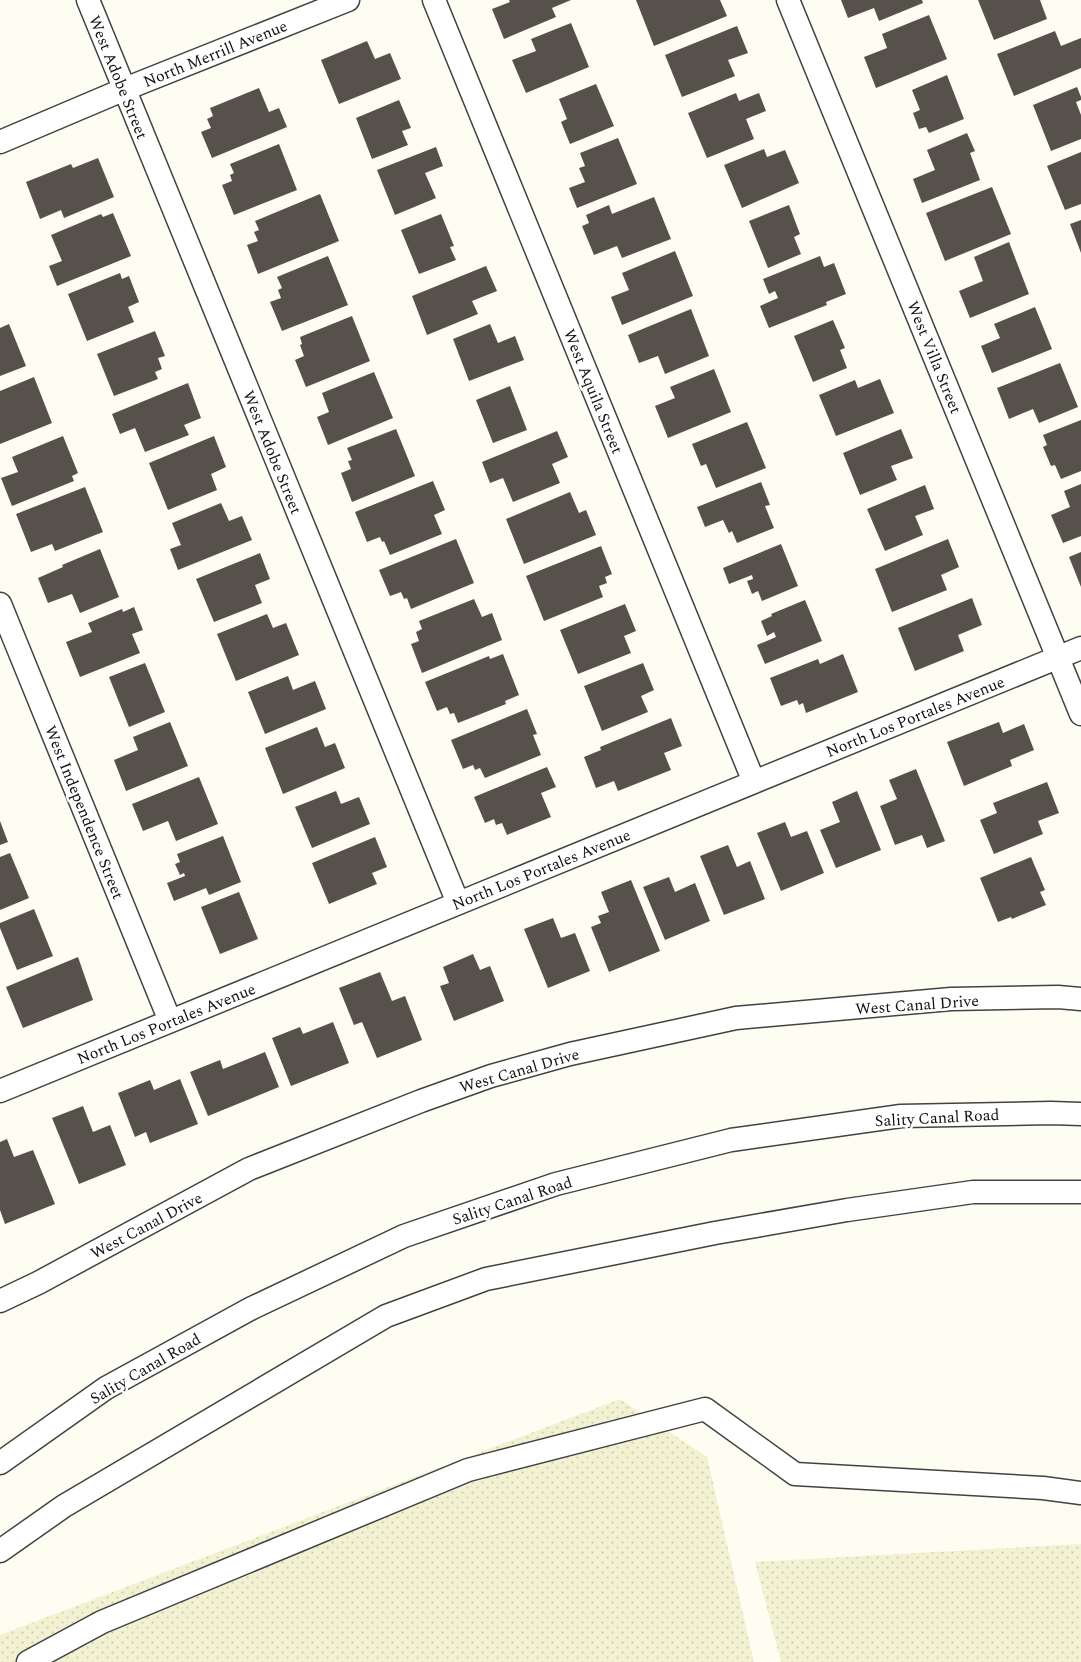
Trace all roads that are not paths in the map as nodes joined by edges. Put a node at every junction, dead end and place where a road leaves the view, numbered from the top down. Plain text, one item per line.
1 (88, 0) edge
2 (348, 0) edge
3 (434, 0) edge
4 (788, 0) edge
5 (124, 90) junction
6 (0, 142) edge
7 (0, 604) edge
8 (1081, 648) edge
9 (1058, 657) junction
10 (1081, 714) edge
11 (754, 782) junction
12 (458, 903) junction
13 (1081, 999) edge
14 (170, 1021) junction
15 (0, 1091) edge
16 (1081, 1114) edge
17 (1081, 1192) edge
18 (0, 1301) edge
19 (0, 1463) edge
20 (1081, 1493) edge
21 (0, 1552) edge
22 (28, 1662) edge

1 - 5 street, West Adobe Street
2 - 5 street, North Merrill Avenue
3 - 11 street, West Aquila Street
4 - 9 street, West Villa Street
5 - 6 street, North Merrill Avenue
5 - 12 street, West Adobe Street
7 - 14 street, West Independence Street
8 - 9 street, North Los Portales Avenue
9 - 10 street, West Villa Street
9 - 11 street, North Los Portales Avenue
11 - 12 street, North Los Portales Avenue
12 - 14 street, North Los Portales Avenue
13 - 18 street, West Canal Drive
14 - 15 street, North Los Portales Avenue
16 - 19 street, Sality Canal Road
17 - 21 street
20 - 22 street

